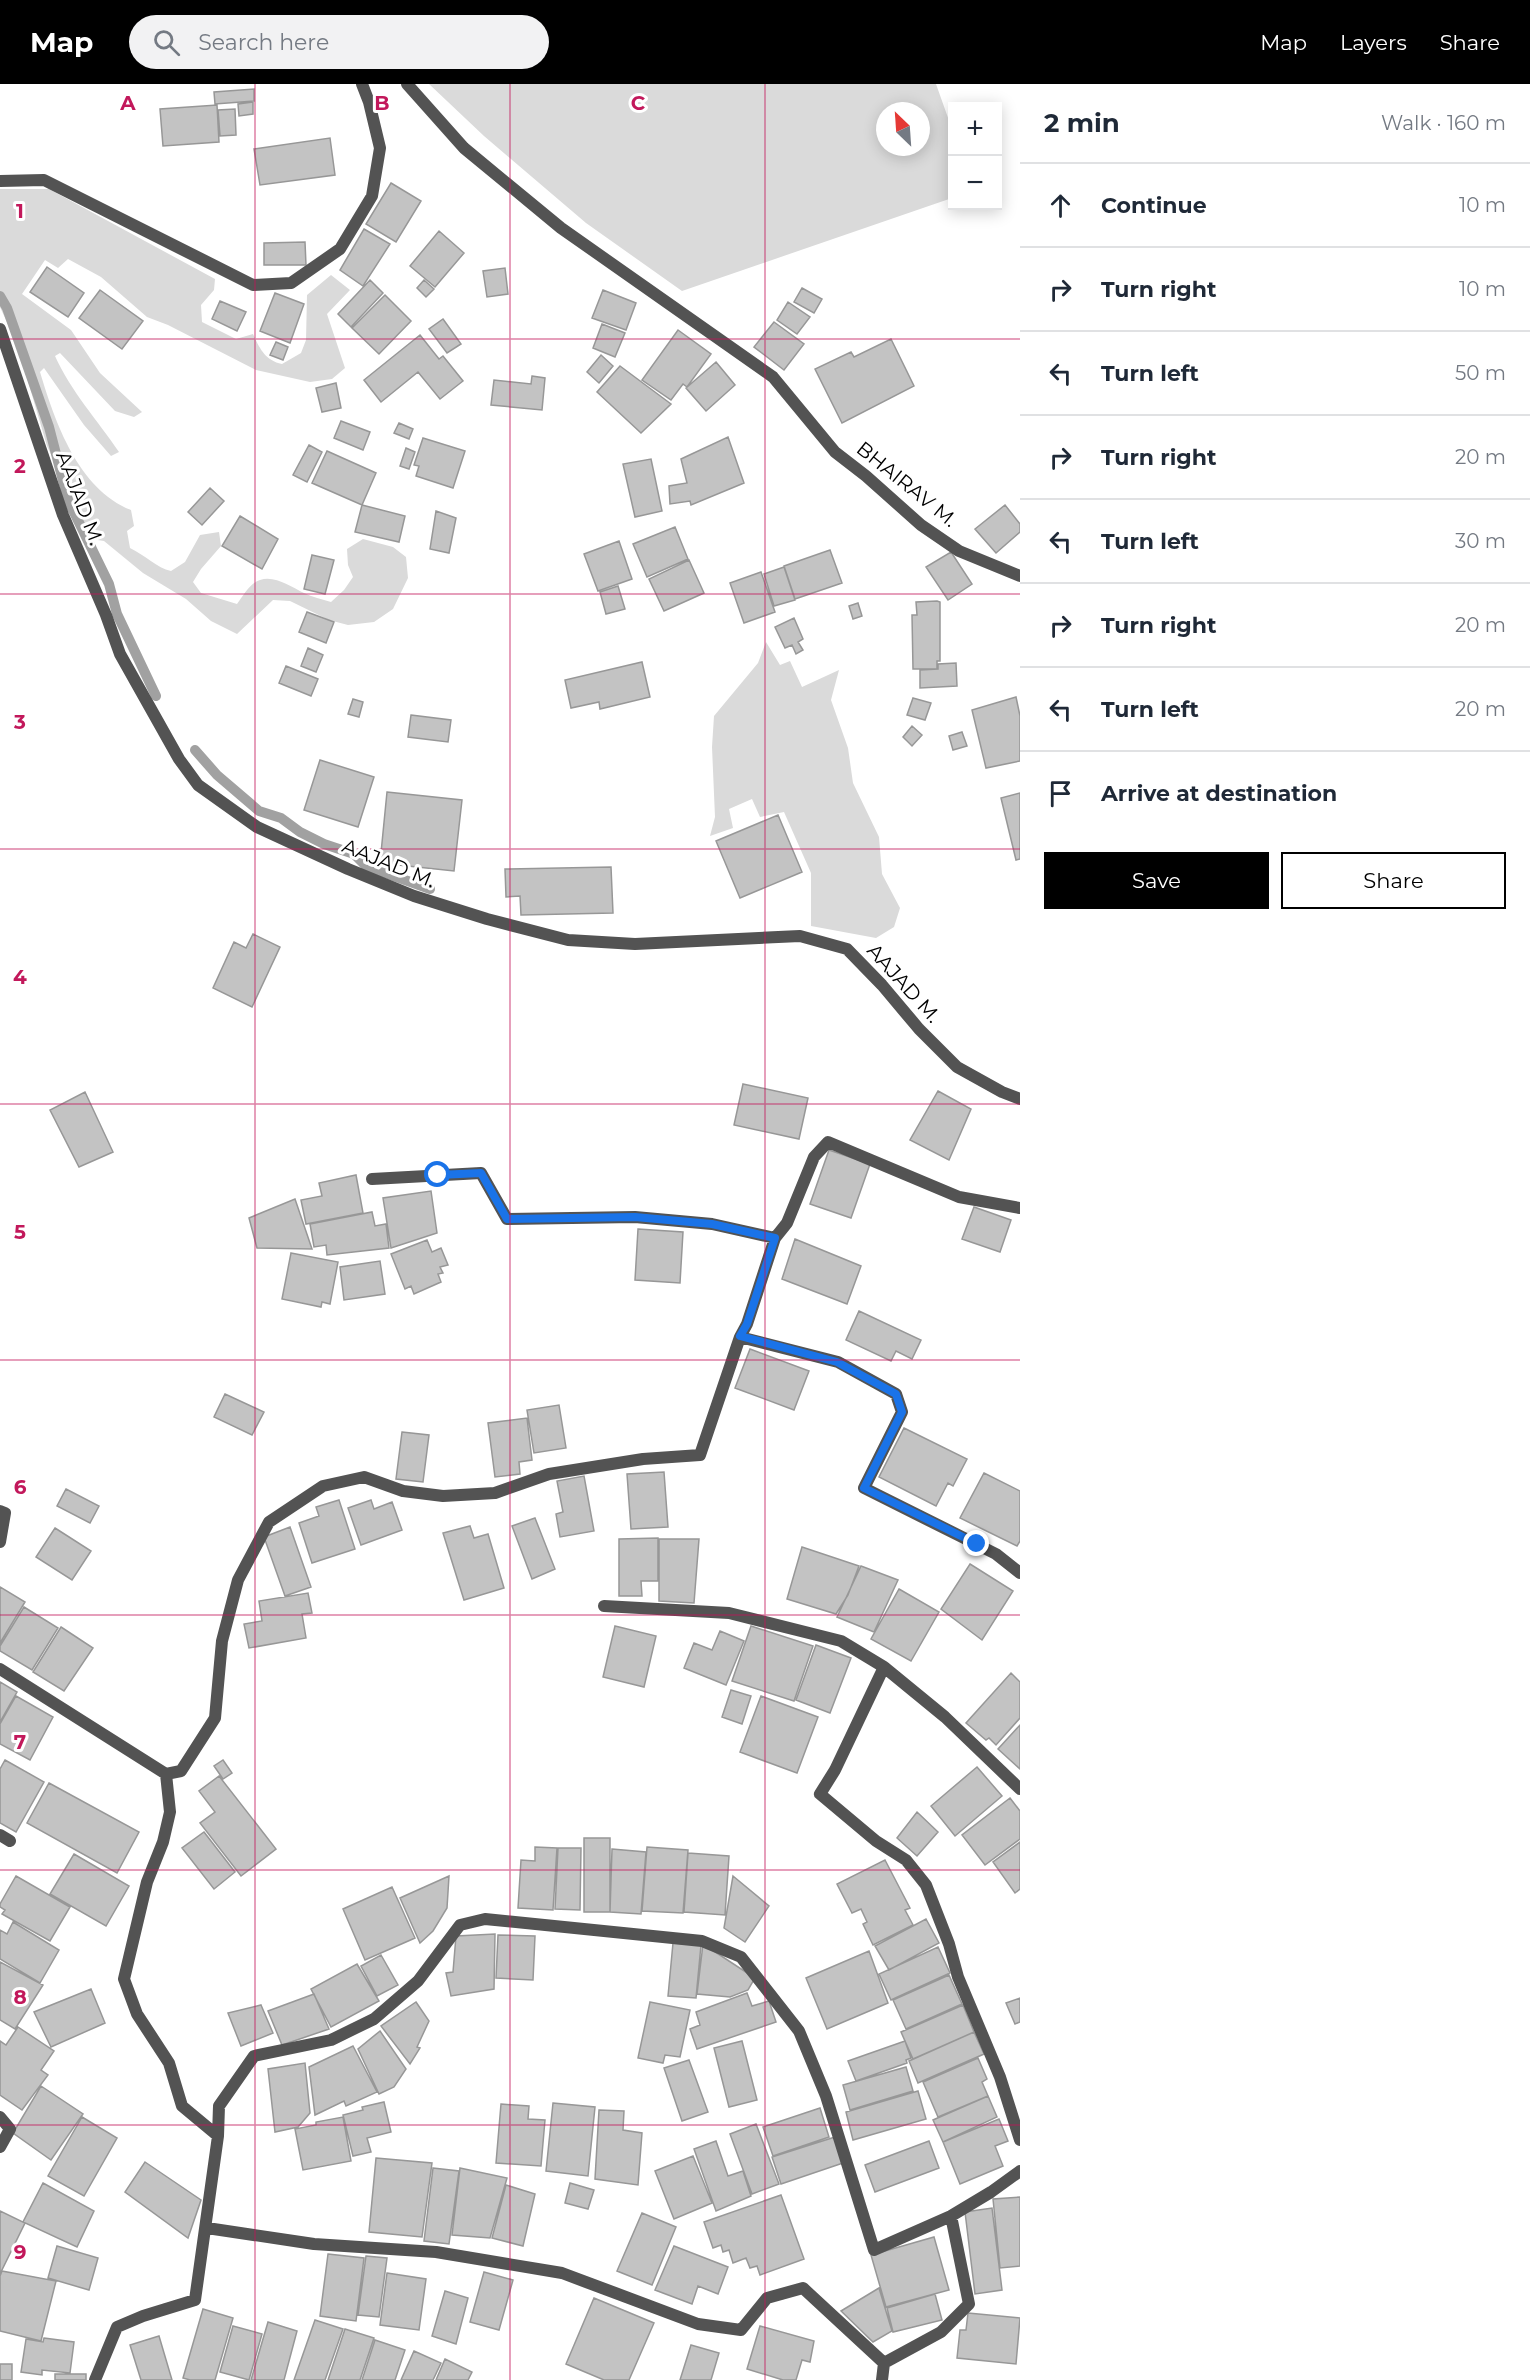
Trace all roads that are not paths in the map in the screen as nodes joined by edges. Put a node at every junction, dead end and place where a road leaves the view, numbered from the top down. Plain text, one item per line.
1 (362, 84) edge
2 (407, 84) edge
3 (0, 181) edge
4 (0, 329) edge
5 (1020, 576) edge
6 (1020, 1099) edge
7 (372, 1179) dead end
8 (1020, 1208) edge
9 (775, 1238) junction
10 (740, 1336) junction
11 (0, 1510) edge
12 (0, 1542) edge
13 (1020, 1572) edge
14 (604, 1606) dead end
15 (884, 1668) junction
16 (0, 1669) edge
17 (166, 1774) junction
18 (1020, 1789) edge
19 (0, 2117) edge
20 (218, 2136) junction
21 (1020, 2140) edge
22 (0, 2147) edge
23 (1020, 2171) edge
24 (951, 2216) junction
25 (207, 2228) junction
26 (884, 2363) junction
27 (95, 2380) edge
28 (882, 2380) edge

1 - 3 street
2 - 5 street, BHAIRAV M.
4 - 6 street, AAJAD M.
7 - 9 street
8 - 9 street
9 - 10 street
10 - 13 street
10 - 17 street
11 - 12 street
14 - 15 street
15 - 18 street
15 - 21 street
16 - 17 street
17 - 20 street
19 - 22 street
20 - 24 street
20 - 25 street
23 - 24 street
24 - 26 street
25 - 26 street
25 - 27 street
26 - 28 street

